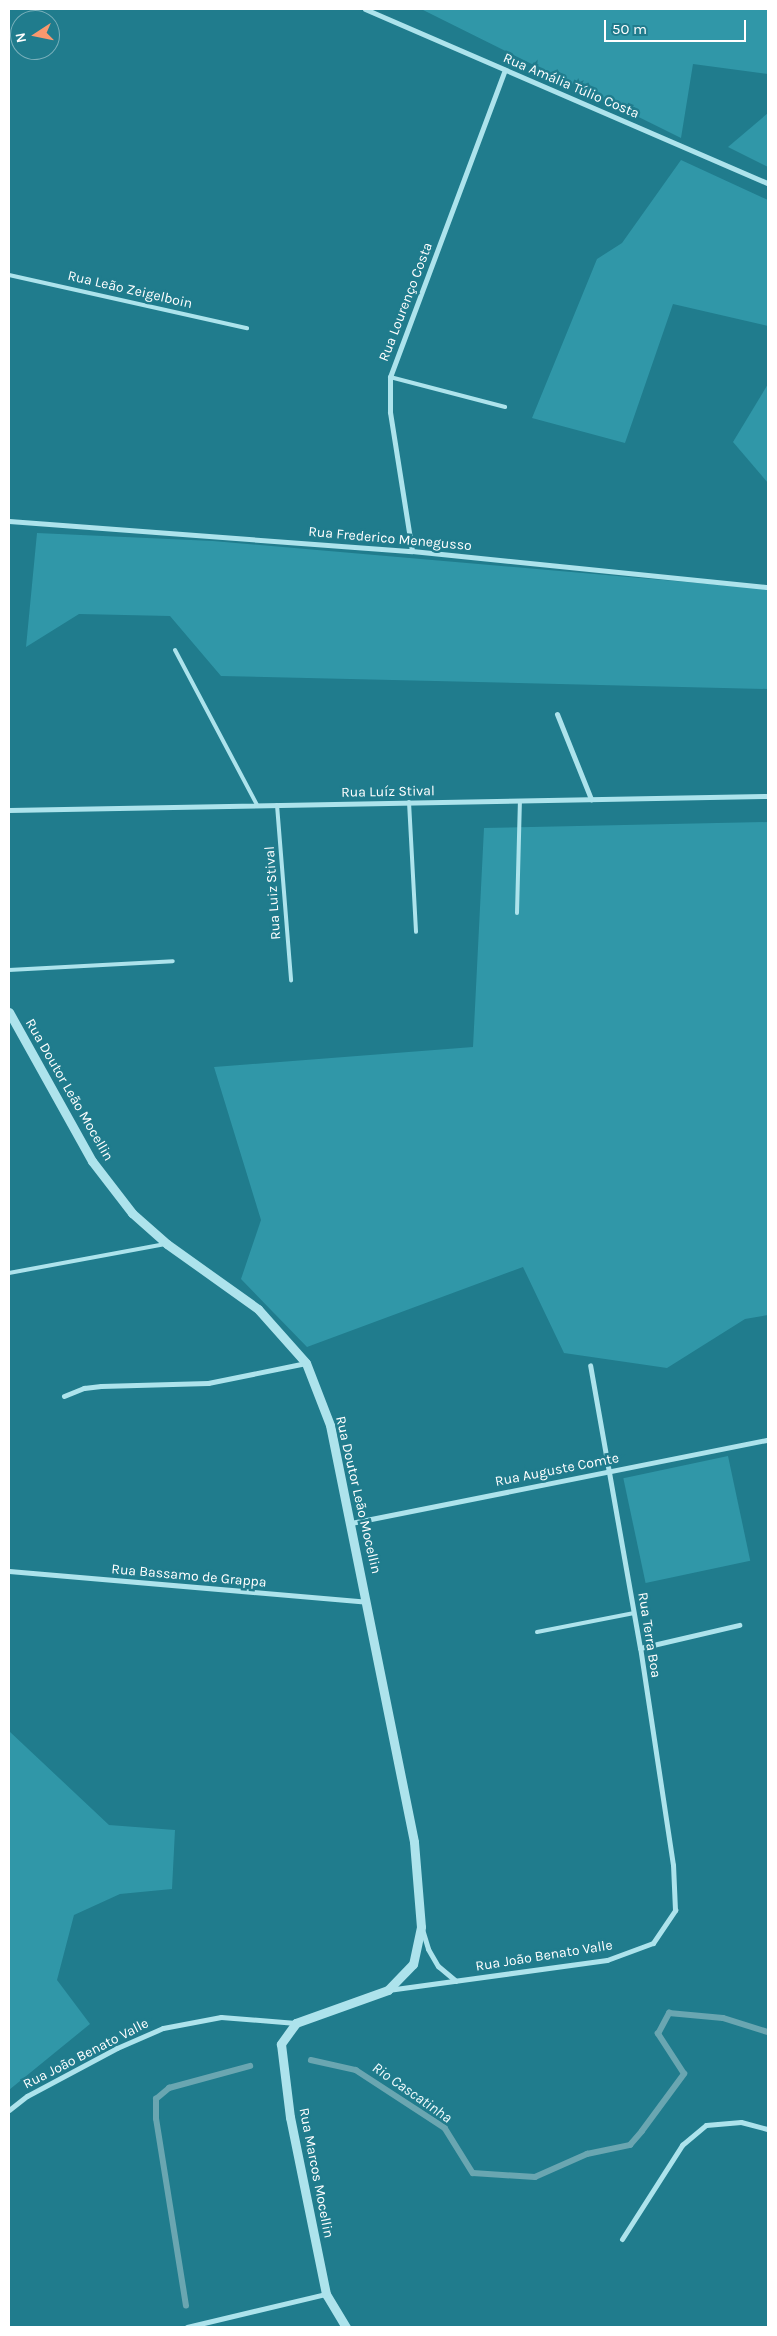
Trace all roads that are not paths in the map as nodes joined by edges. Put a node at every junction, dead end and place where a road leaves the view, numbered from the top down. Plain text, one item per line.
1 (365, 9) edge
2 (505, 70) junction
3 (768, 183) edge
4 (9, 274) edge
5 (247, 328) dead end
6 (390, 377) junction
7 (505, 407) dead end
8 (9, 521) edge
9 (412, 551) junction
10 (768, 587) edge
11 (175, 650) dead end
12 (557, 714) dead end
13 (768, 796) edge
14 (591, 799) junction
15 (520, 801) junction
16 (409, 802) junction
17 (257, 805) junction
18 (277, 805) junction
19 (9, 810) edge
20 (517, 913) dead end
21 (416, 932) dead end
22 (173, 961) dead end
23 (9, 970) edge
24 (291, 980) dead end
25 (9, 1012) edge
26 (167, 1244) junction
27 (9, 1273) edge
28 (306, 1362) junction
29 (590, 1365) dead end
30 (64, 1396) dead end
31 (768, 1440) edge
32 (610, 1472) junction
33 (351, 1523) junction
34 (9, 1572) edge
35 (368, 1602) junction
36 (634, 1612) junction
37 (739, 1624) dead end
38 (537, 1632) dead end
39 (640, 1648) junction
40 (675, 1910) joint
41 (421, 1927) junction
42 (456, 1981) junction
43 (388, 1990) junction
44 (296, 2023) junction
45 (9, 2110) edge
46 (768, 2129) edge
47 (622, 2239) dead end
48 (326, 2294) junction
49 (187, 2327) edge
50 (346, 2327) edge

1 - 2 street, Rua Amália Túlio Costa
2 - 3 street, Rua Amália Túlio Costa
2 - 6 street, Rua Lourenço Costa
4 - 5 lane, Rua Leão Zeigelboin
6 - 7 lane
6 - 9 street, Rua Lourenço Costa
8 - 9 street, Rua Frederico Menegusso
9 - 10 street, Rua Frederico Menegusso
11 - 17 lane
12 - 14 street
13 - 14 street, Rua Luíz Stival
14 - 15 street, Rua Luíz Stival
15 - 16 street, Rua Luíz Stival
15 - 20 lane
16 - 18 street, Rua Luíz Stival
16 - 21 lane
17 - 18 street, Rua Luíz Stival
17 - 19 street, Rua Luíz Stival
18 - 24 lane, Rua Luiz Stival
22 - 23 lane
25 - 26 street, Rua Doutor Leão Mocellin
26 - 27 lane
26 - 28 street, Rua Doutor Leão Mocellin
28 - 30 street
28 - 33 street, Rua Doutor Leão Mocellin
29 - 32 street, Rua Terra Boa
31 - 32 street, Rua Auguste Comte
32 - 33 street, Rua Auguste Comte
32 - 36 street, Rua Terra Boa
33 - 35 street, Rua Doutor Leão Mocellin
34 - 35 street, Rua Bassamo de Grappa
35 - 41 street, Rua Doutor Leão Mocellin
36 - 38 lane
36 - 39 street, Rua Terra Boa
37 - 39 street
39 - 40 street, Rua Terra Boa
40 - 42 street, Rua João Benato Valle
41 - 42 street
41 - 43 street, Rua Doutor Leão Mocellin
42 - 43 street, Rua João Benato Valle
43 - 44 street, Rua Doutor Leão Mocellin
44 - 45 street, Rua João Benato Valle
44 - 48 street, Rua Marcos Mocellin
46 - 47 street
48 - 49 street
48 - 50 street, Rua Marcos Mocellin

